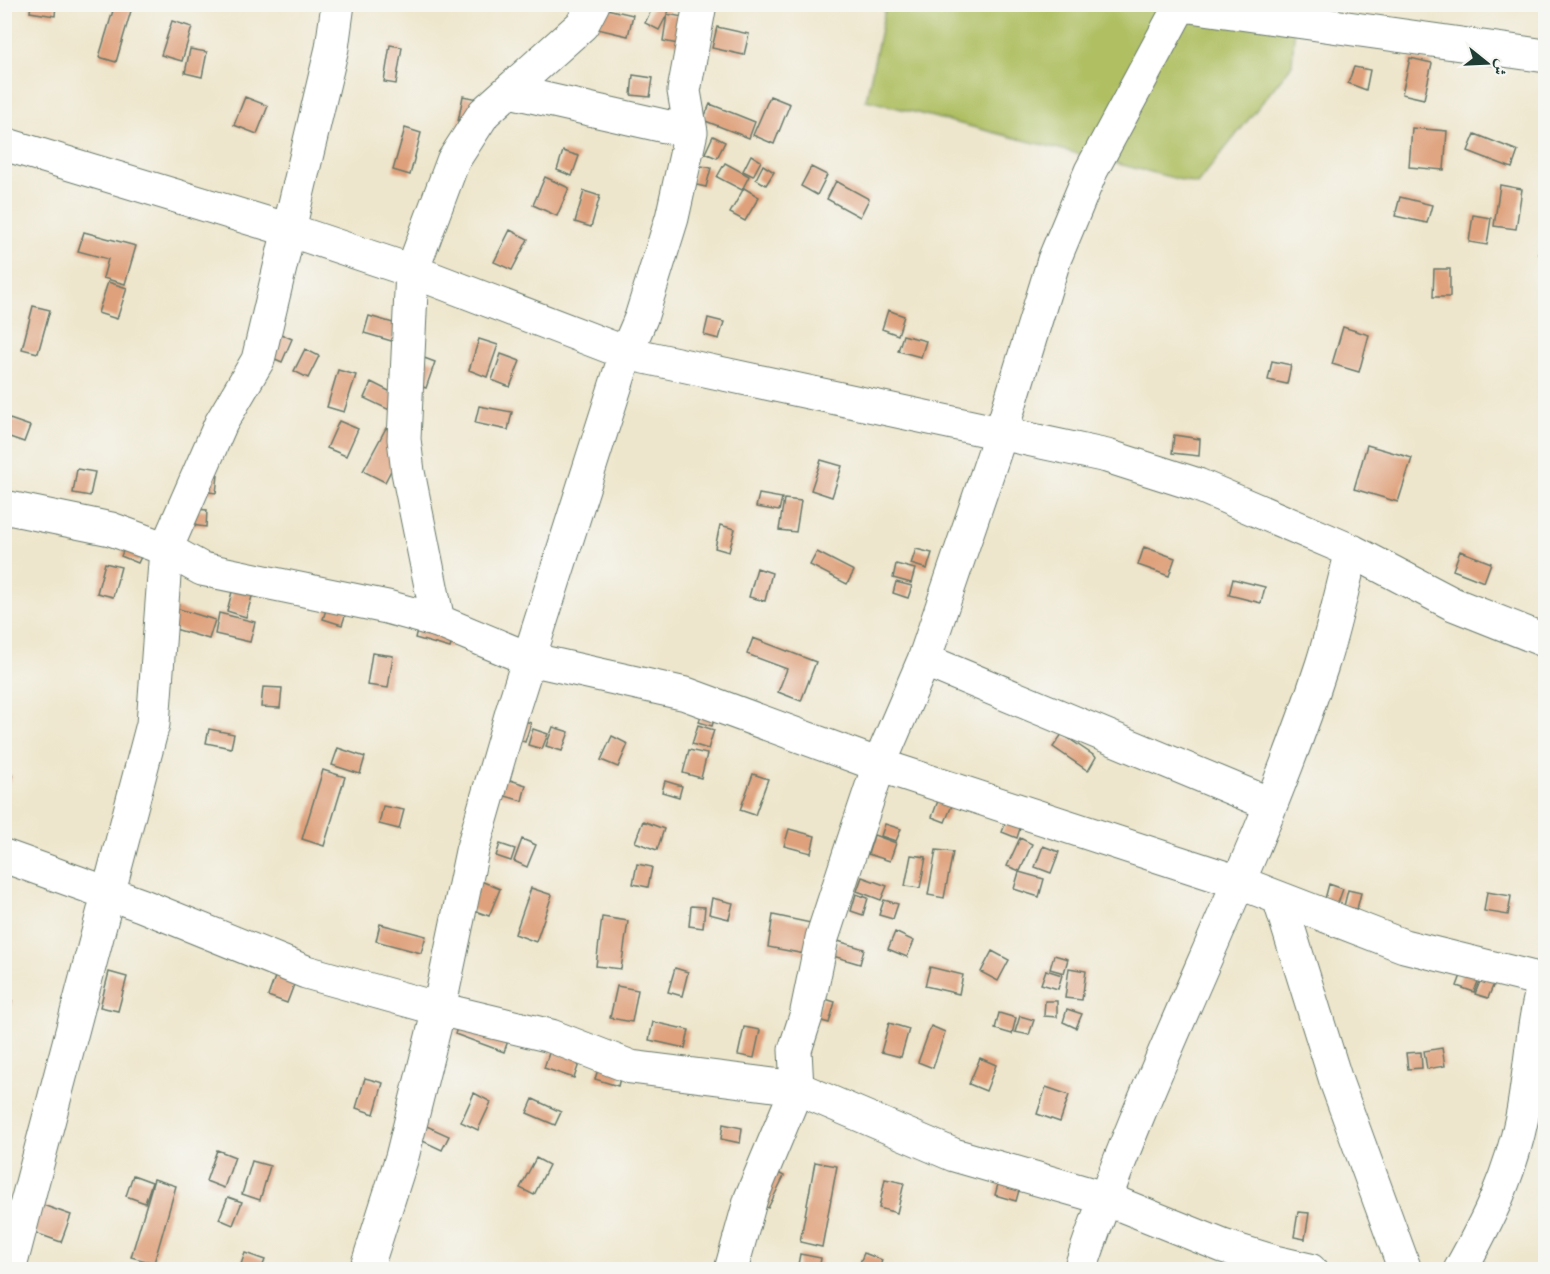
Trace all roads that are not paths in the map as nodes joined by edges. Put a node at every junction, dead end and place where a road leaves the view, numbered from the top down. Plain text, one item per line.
1 (338, 4) edge
2 (593, 4) edge
3 (700, 4) edge
4 (1179, 5) edge
5 (1545, 56) edge
6 (509, 91) junction
7 (691, 132) junction
8 (4, 144) edge
9 (289, 230) junction
10 (412, 271) junction
11 (626, 353) junction
12 (1001, 433) junction
13 (4, 507) edge
14 (166, 549) junction
15 (1352, 551) junction
16 (438, 621) junction
17 (1545, 641) edge
18 (529, 659) junction
19 (924, 660) junction
20 (879, 765) junction
21 (1270, 804) junction
22 (4, 856) edge
23 (1238, 882) junction
24 (107, 893) junction
25 (1279, 898) junction
26 (1545, 979) edge
27 (439, 1009) junction
28 (797, 1088) junction
29 (1104, 1198) junction
30 (17, 1265) edge
31 (366, 1269) edge
32 (731, 1269) edge
33 (1080, 1269) edge
34 (1310, 1269) edge
35 (1405, 1269) edge
36 (1460, 1269) edge

1 - 9 street
2 - 6 street
3 - 7 street
4 - 5 street
4 - 12 street
6 - 7 street
6 - 10 street
7 - 11 street
8 - 9 street
9 - 10 street
9 - 14 street
10 - 11 street
10 - 16 street
11 - 12 street
11 - 18 street
12 - 15 street
12 - 19 street
13 - 14 street
14 - 16 street
14 - 24 street
15 - 17 street
15 - 21 street
16 - 18 street
18 - 20 street
18 - 27 street
19 - 20 street
19 - 21 street
20 - 23 street
20 - 28 street
21 - 23 street
22 - 24 street
23 - 25 street
23 - 29 street
24 - 27 street
24 - 30 street
25 - 26 street
25 - 35 street
26 - 36 street
27 - 28 street
27 - 31 street
28 - 29 street
28 - 32 street
29 - 33 street
29 - 34 street

